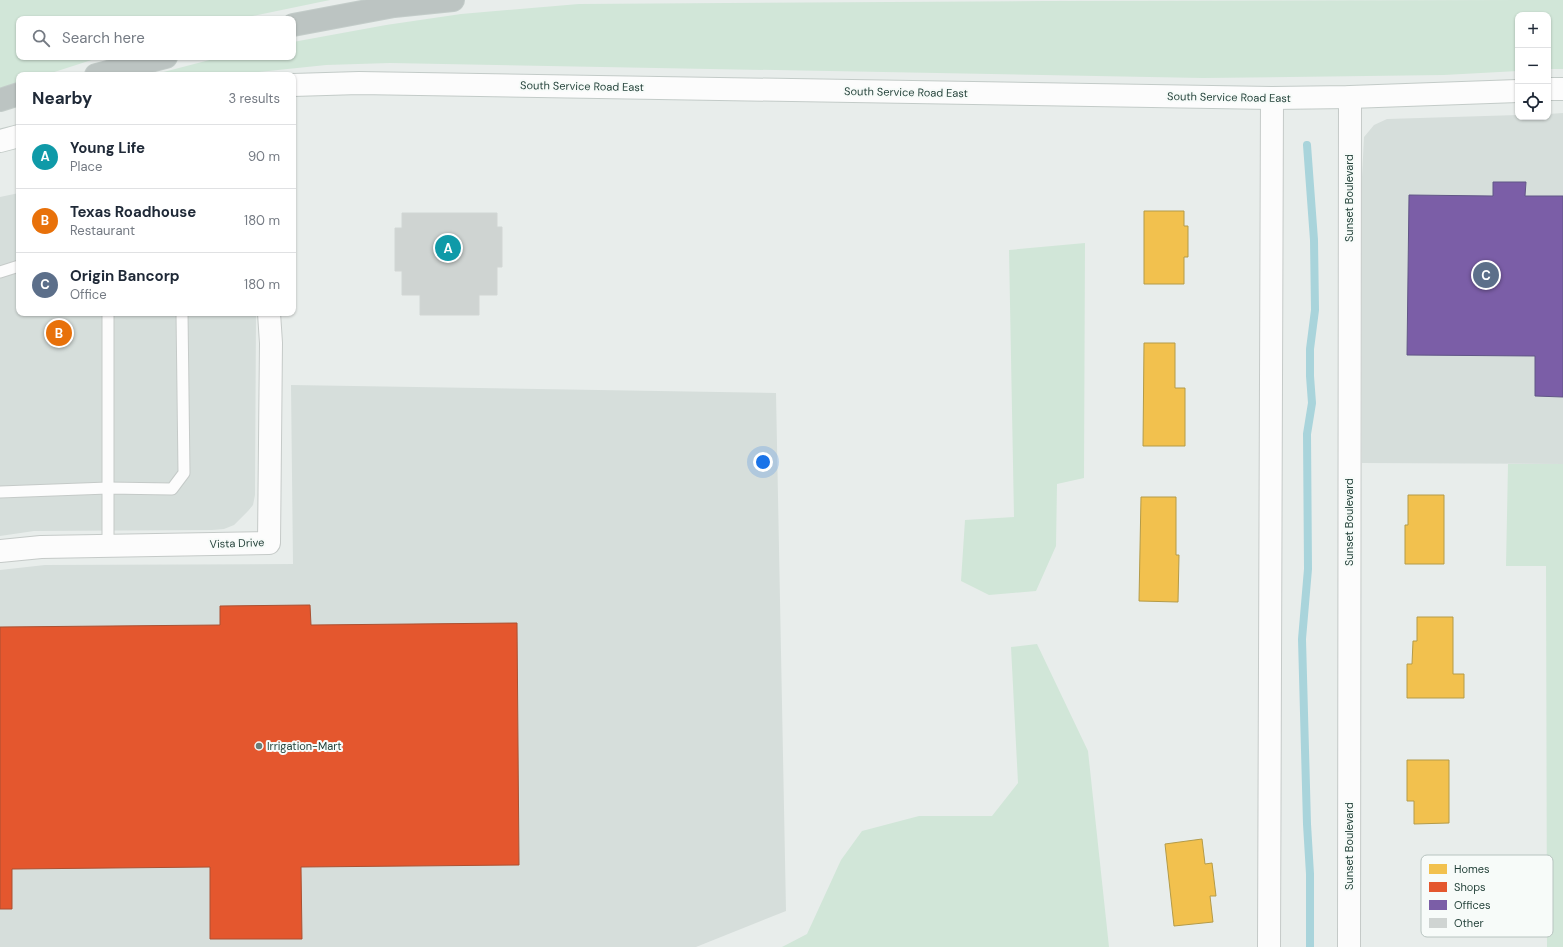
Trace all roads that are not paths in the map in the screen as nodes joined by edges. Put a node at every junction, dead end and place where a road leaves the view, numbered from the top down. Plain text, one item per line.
1 (453, 0) edge
2 (296, 24) edge
3 (154, 60) edge
4 (108, 72) edge
5 (296, 86) edge
6 (1551, 89) edge
7 (1563, 89) edge
8 (1515, 90) edge
9 (16, 95) edge
10 (1350, 97) junction
11 (1272, 98) junction
12 (0, 100) edge
13 (16, 137) edge
14 (0, 141) edge
15 (16, 267) edge
16 (0, 272) edge
17 (108, 316) edge
18 (182, 316) edge
19 (269, 316) edge
20 (108, 488) junction
21 (0, 492) edge
22 (108, 546) junction
23 (0, 551) edge
24 (1268, 947) edge
25 (1349, 947) edge

1 - 2 highway
3 - 4 highway
5 - 11 street, South Service Road East
6 - 7 street
8 - 10 street, South Service Road East
9 - 12 highway
10 - 11 street, South Service Road East
10 - 25 street, Sunset Boulevard
11 - 24 street
13 - 14 street
15 - 16 lane
17 - 20 lane
18 - 20 lane
19 - 22 street, Vista Drive
20 - 21 lane
20 - 22 lane
22 - 23 street, Vista Drive

